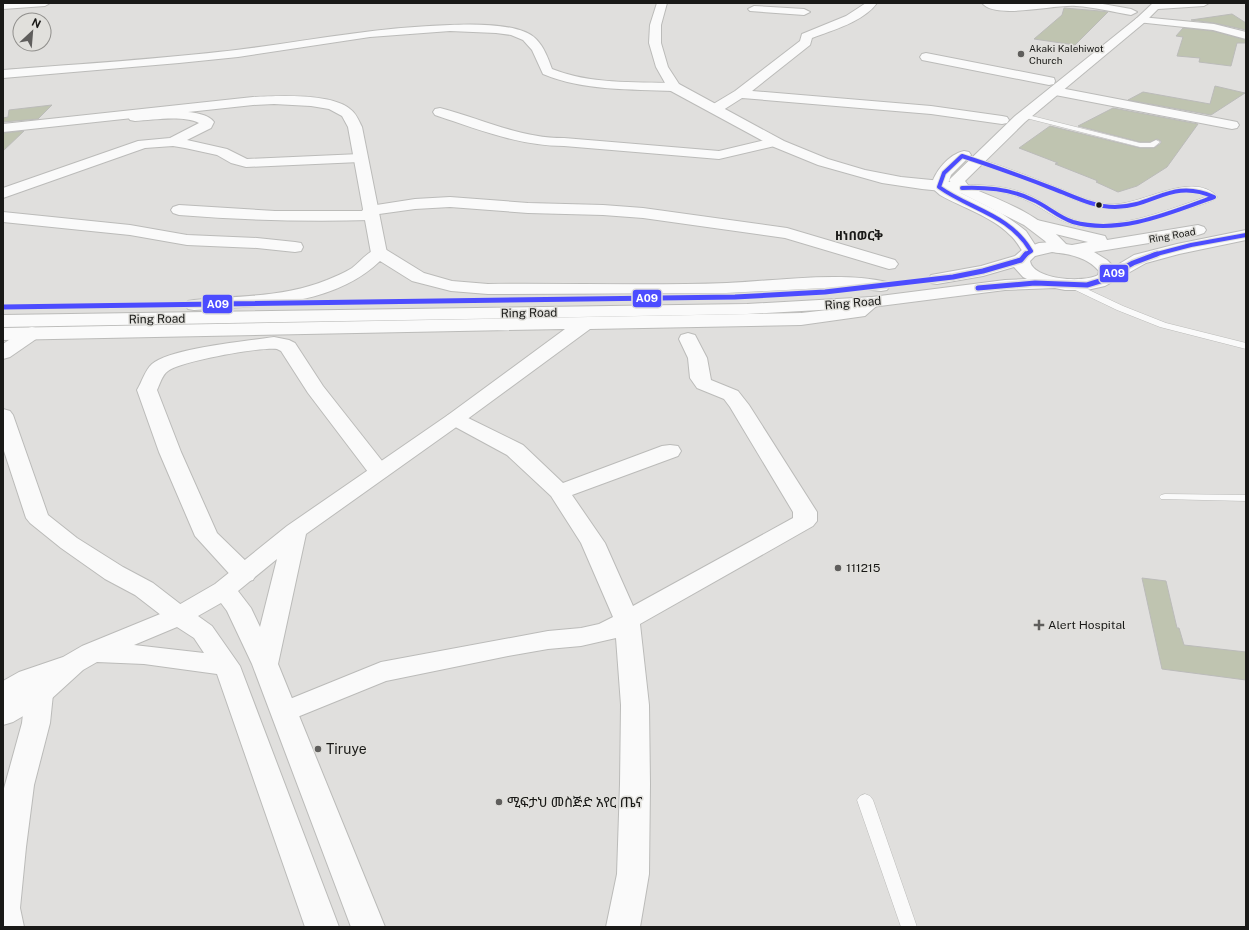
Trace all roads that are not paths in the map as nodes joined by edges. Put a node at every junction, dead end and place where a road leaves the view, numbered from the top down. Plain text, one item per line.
1 (45, 3) edge
2 (662, 3) edge
3 (872, 3) edge
4 (987, 3) edge
5 (1072, 3) edge
6 (1077, 3) edge
7 (1141, 3) edge
8 (1204, 3) edge
9 (1158, 4) edge
10 (3, 6) edge
11 (808, 7) edge
12 (754, 9) dead end
13 (1136, 16) junction
14 (800, 30) junction
15 (1246, 36) edge
16 (926, 57) dead end
17 (3, 74) edge
18 (1052, 86) junction
19 (674, 87) junction
20 (740, 94) junction
21 (715, 109) junction
22 (440, 112) dead end
23 (135, 115) junction
24 (1024, 116) junction
25 (1002, 120) junction
26 (1232, 125) dead end
27 (3, 128) edge
28 (173, 142) junction
29 (774, 142) junction
30 (1156, 142) dead end
31 (143, 144) junction
32 (973, 151) junction
33 (360, 158) junction
34 (939, 187) junction
35 (962, 188) junction
36 (3, 193) edge
37 (179, 210) dead end
38 (371, 213) junction
39 (3, 217) edge
40 (1246, 220) edge
41 (1037, 225) junction
42 (1246, 235) edge
43 (1122, 243) junction
44 (295, 247) dead end
45 (1067, 249) junction
46 (380, 253) junction
47 (1026, 255) junction
48 (889, 264) dead end
49 (1102, 279) junction
50 (1053, 283) junction
51 (1072, 285) junction
52 (877, 294) junction
53 (1103, 300) junction
54 (194, 305) junction
55 (3, 307) edge
56 (3, 321) edge
57 (584, 324) junction
58 (32, 333) junction
59 (3, 334) edge
60 (688, 339) dead end
61 (1246, 346) edge
62 (3, 353) edge
63 (3, 415) edge
64 (455, 419) junction
65 (670, 451) dead end
66 (379, 471) junction
67 (559, 492) junction
68 (1165, 497) dead end
69 (1246, 498) edge
70 (295, 531) junction
71 (234, 582) junction
72 (179, 616) junction
73 (627, 620) junction
74 (83, 658) junction
75 (266, 664) junction
76 (227, 666) junction
77 (34, 686) junction
78 (3, 694) edge
79 (285, 712) junction
80 (3, 715) edge
81 (865, 800) dead end
82 (7, 927) edge
83 (322, 927) edge
84 (368, 927) edge
85 (623, 927) edge
86 (910, 927) edge

1 - 10 main road
2 - 19 main road
3 - 14 main road
4 - 5 main road
6 - 13 main road
7 - 13 main road
8 - 9 main road
9 - 13 main road
11 - 12 main road
11 - 14 main road
13 - 15 main road
13 - 18 main road
14 - 20 main road
16 - 18 main road
17 - 19 main road
18 - 24 main road
18 - 25 main road
18 - 26 main road
19 - 21 main road
20 - 21 main road
20 - 25 main road
21 - 29 main road
22 - 29 main road
23 - 27 main road
23 - 28 main road
23 - 31 main road
23 - 33 main road
24 - 30 lane
24 - 32 main road
25 - 32 main road
28 - 31 main road
28 - 33 main road
29 - 34 main road
31 - 36 main road
32 - 34 main road
32 - 35 main road
32 - 35 lane
33 - 38 main road
34 - 35 main road
34 - 47 main road
35 - 41 main road
37 - 38 main road
38 - 46 main road
38 - 48 main road
39 - 44 main road
40 - 43 main road, Ring Road
41 - 43 main road
41 - 45 main road
42 - 49 main road, Ring Road
43 - 45 main road, Ring Road
45 - 47 main road, Ring Road
45 - 49 main road
46 - 52 main road
46 - 54 main road
47 - 50 main road
47 - 52 main road, Ring Road
49 - 51 main road, Ring Road
49 - 53 lane
50 - 51 main road, Ring Road
50 - 52 main road, Ring Road
51 - 53 lane
52 - 54 main road, Ring Road
52 - 56 main road, Ring Road
52 - 57 main road
53 - 61 lane
54 - 55 main road, Ring Road
57 - 58 main road
57 - 64 main road
58 - 59 main road
58 - 62 main road
60 - 73 main road
63 - 72 main road
64 - 66 main road
64 - 67 main road
65 - 67 main road
66 - 70 main road
66 - 71 main road
67 - 73 main road
68 - 69 lane
70 - 71 main road
70 - 75 main road
71 - 72 main road
71 - 75 main road
72 - 74 main road
72 - 76 main road
73 - 79 main road
73 - 85 main road
74 - 76 main road
74 - 77 main road
75 - 79 main road
76 - 83 main road
77 - 78 main road
77 - 80 main road
77 - 82 main road
79 - 84 main road
81 - 86 lane

